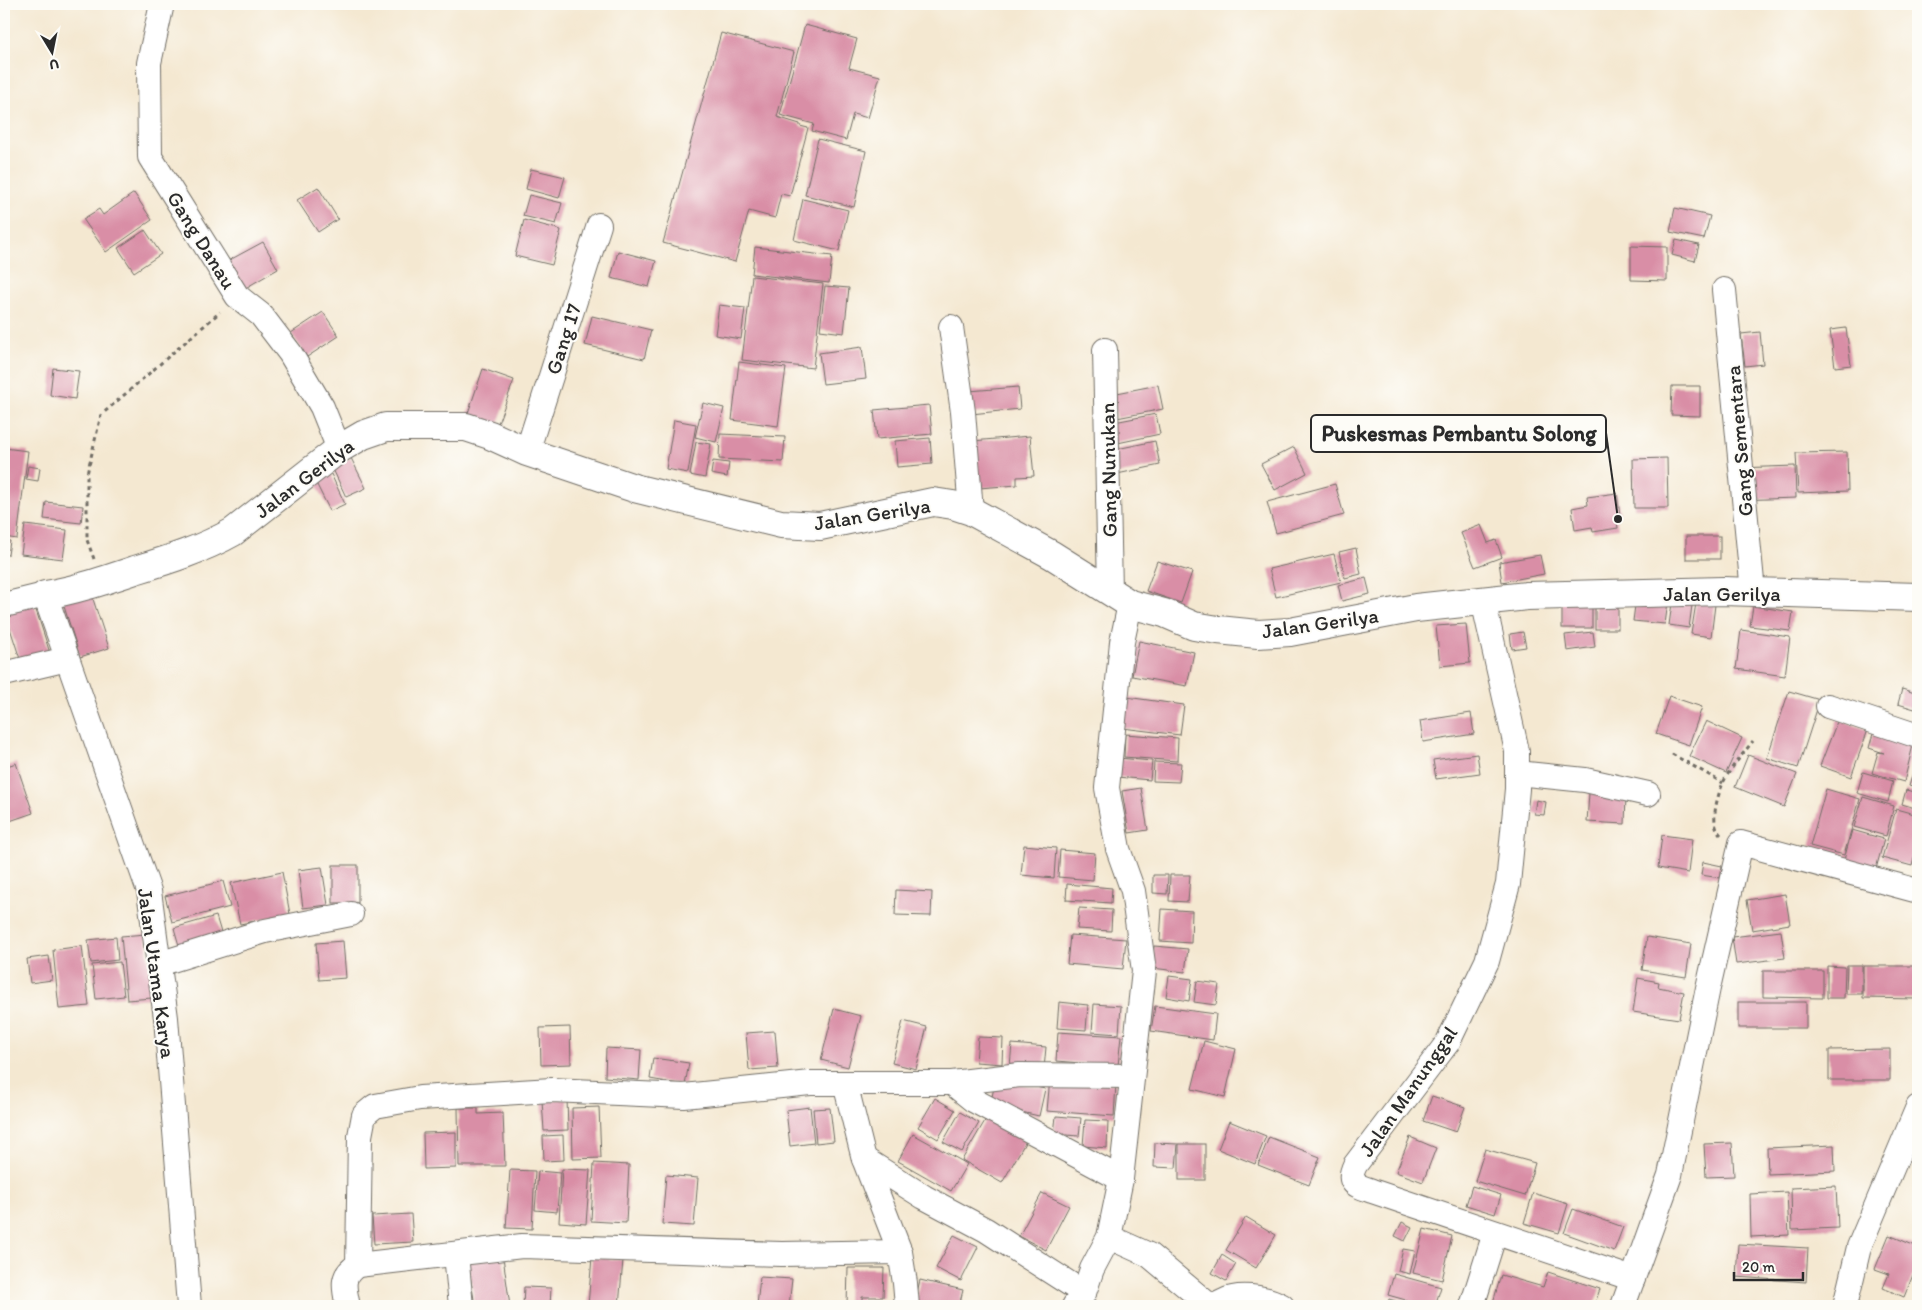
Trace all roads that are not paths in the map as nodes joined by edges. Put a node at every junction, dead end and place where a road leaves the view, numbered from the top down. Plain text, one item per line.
1 (162, 4) edge
2 (599, 226) dead end
3 (1724, 290) dead end
4 (951, 327) dead end
5 (1105, 350) dead end
6 (339, 449) junction
7 (527, 452) junction
8 (971, 512) junction
9 (1753, 592) junction
10 (45, 595) junction
11 (1120, 597) junction
12 (1918, 597) edge
13 (1483, 600) junction
14 (4, 605) edge
15 (67, 659) junction
16 (4, 674) edge
17 (1828, 706) dead end
18 (1918, 736) edge
19 (1517, 773) junction
20 (1648, 794) dead end
21 (1918, 891) edge
22 (351, 914) dead end
23 (159, 964) junction
24 (1132, 1076) junction
25 (845, 1083) junction
26 (952, 1083) junction
27 (1918, 1107) edge
28 (864, 1159) junction
29 (1121, 1179) junction
30 (1495, 1232) junction
31 (1109, 1237) junction
32 (900, 1252) junction
33 (456, 1254) junction
34 (358, 1265) junction
35 (1633, 1279) junction
36 (1079, 1300) edge
37 (189, 1306) edge
38 (348, 1306) edge
39 (461, 1306) edge
40 (907, 1306) edge
41 (1210, 1306) edge
42 (1214, 1306) edge
43 (1282, 1306) edge
44 (1472, 1306) edge
45 (1623, 1306) edge
46 (1845, 1306) edge

1 - 6 street, Gang Danau
2 - 7 street, Gang 17
3 - 9 street, Gang Sementara
4 - 8 street
5 - 11 street, Gang Nunukan
6 - 7 street, Jalan Gerilya
6 - 10 street, Jalan Gerilya
7 - 8 street, Jalan Gerilya
8 - 11 street, Jalan Gerilya
9 - 12 street, Jalan Gerilya
9 - 13 street, Jalan Gerilya
10 - 14 street, Jalan Gerilya
10 - 15 street, Jalan Utama Karya
11 - 13 street, Jalan Gerilya
11 - 24 street, Gang Nunukan
13 - 19 street, Jalan Manunggal
15 - 16 street
15 - 23 street, Jalan Utama Karya
17 - 18 street
19 - 20 street
19 - 30 street, Jalan Manunggal
21 - 35 street
22 - 23 street
23 - 37 street, Jalan Utama Karya
24 - 26 street
24 - 29 street, Gang Nunukan
25 - 26 street
25 - 28 street
25 - 34 street
26 - 29 street
27 - 46 street
28 - 32 street
28 - 36 street
29 - 31 street, Gang Nunukan
30 - 35 street
30 - 44 street
31 - 36 street, Gang Nunukan
31 - 41 street
32 - 33 street
32 - 40 street
33 - 34 street
33 - 39 street
34 - 38 street
35 - 45 street
42 - 43 street

